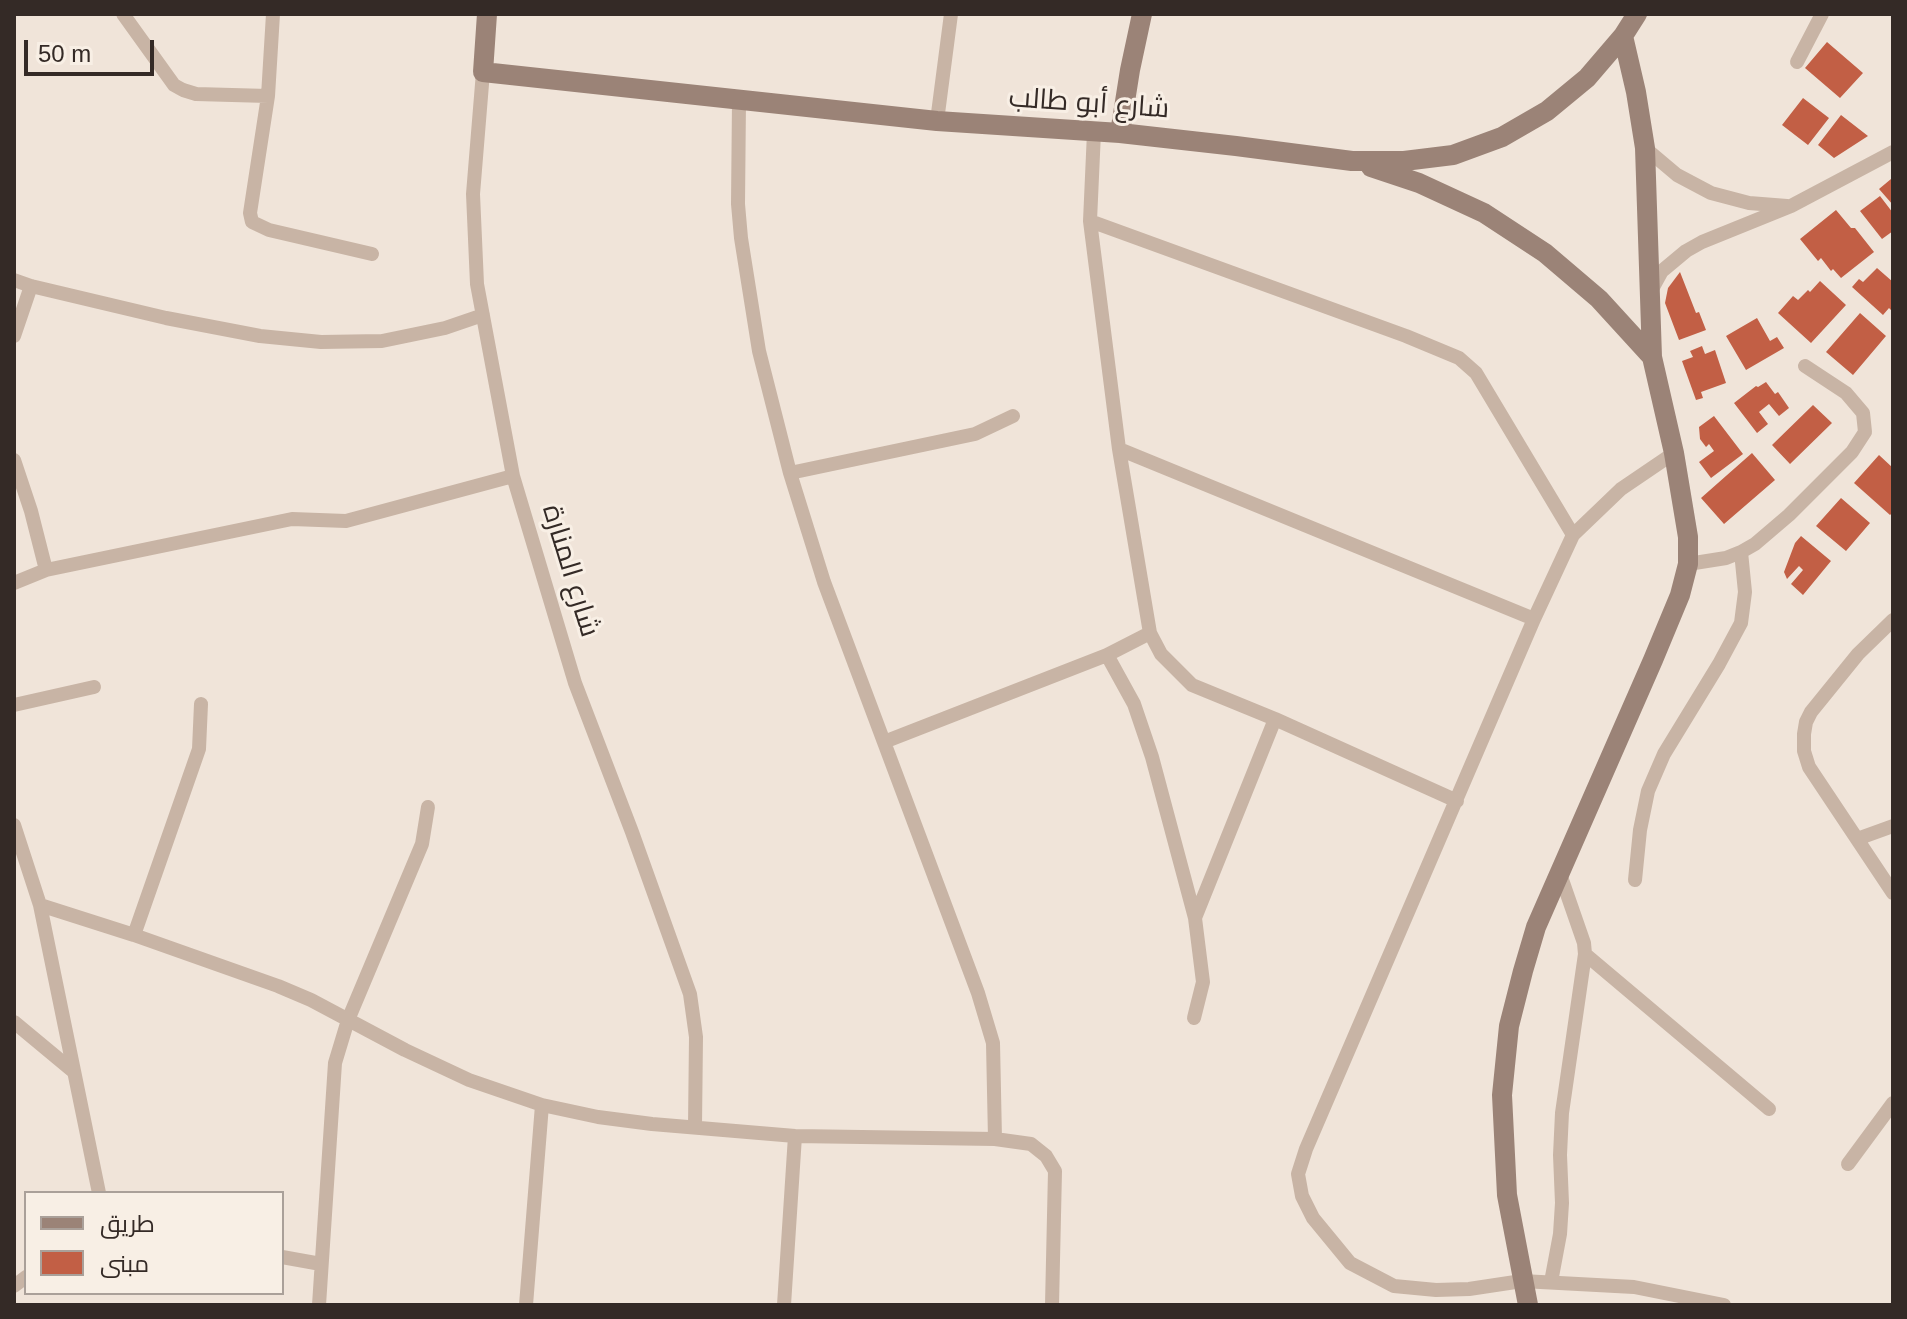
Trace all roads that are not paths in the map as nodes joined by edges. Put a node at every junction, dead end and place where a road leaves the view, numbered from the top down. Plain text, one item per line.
1 (123, 14) edge
2 (273, 14) edge
3 (487, 14) edge
4 (951, 14) edge
5 (1142, 14) edge
6 (1637, 14) edge
7 (1822, 14) edge
8 (1623, 36) junction
9 (1797, 62) dead end
10 (483, 72) junction
11 (268, 96) junction
12 (739, 101) junction
13 (937, 121) junction
14 (1094, 132) junction
15 (1120, 133) junction
16 (1645, 148) junction
17 (1893, 152) edge
18 (1352, 161) junction
19 (1791, 206) junction
20 (1090, 221) junction
21 (372, 254) dead end
22 (14, 280) edge
23 (31, 286) junction
24 (1651, 291) junction
25 (483, 315) junction
26 (14, 336) edge
27 (1652, 357) junction
28 (1805, 366) dead end
29 (1013, 416) dead end
30 (1119, 449) junction
31 (1674, 453) junction
32 (14, 460) edge
33 (790, 473) junction
34 (513, 476) junction
35 (1573, 535) junction
36 (1741, 552) junction
37 (1688, 564) junction
38 (46, 570) junction
39 (14, 583) edge
40 (1534, 619) junction
41 (1893, 620) edge
42 (1150, 633) junction
43 (1107, 655) junction
44 (94, 687) dead end
45 (201, 704) dead end
46 (14, 705) edge
47 (1275, 719) junction
48 (884, 742) junction
49 (1457, 801) junction
50 (428, 807) dead end
51 (14, 825) edge
52 (1893, 826) edge
53 (1857, 839) junction
54 (1559, 871) junction
55 (1635, 880) dead end
56 (1893, 893) edge
57 (40, 905) junction
58 (1195, 918) junction
59 (134, 935) junction
60 (1585, 954) junction
61 (1194, 1018) dead end
62 (348, 1020) junction
63 (14, 1022) edge
64 (73, 1071) junction
65 (1893, 1103) edge
66 (542, 1105) junction
67 (1769, 1109) dead end
68 (695, 1126) junction
69 (795, 1136) junction
70 (995, 1139) junction
71 (1848, 1164) dead end
72 (99, 1191) edge
73 (284, 1257) edge
74 (321, 1264) junction
75 (1522, 1281) junction
76 (1551, 1282) junction
77 (319, 1305) edge
78 (526, 1305) edge
79 (784, 1305) edge
80 (1052, 1305) edge
81 (1528, 1305) edge
82 (1724, 1305) edge

1 - 11 street
2 - 11 street
3 - 10 street, شارع المنارة
4 - 13 street
5 - 15 street
6 - 8 street, شارع أبو طالب
7 - 9 street
8 - 16 street
8 - 18 street, شارع أبو طالب
10 - 12 street, شارع أبو طالب
10 - 25 street, شارع المنارة
11 - 21 street
12 - 13 street, شارع أبو طالب
12 - 33 street
13 - 14 street, شارع أبو طالب
14 - 15 street, شارع أبو طالب
14 - 20 street
15 - 18 street, شارع أبو طالب
16 - 19 street
16 - 24 street
17 - 19 street
18 - 27 street
19 - 24 street
20 - 30 street
20 - 35 street
22 - 23 street
23 - 25 street
23 - 26 street
24 - 27 street
25 - 34 street, شارع المنارة
27 - 31 street
28 - 36 street
29 - 33 street
30 - 40 street
30 - 42 street
31 - 35 street
31 - 37 street
32 - 38 street
33 - 48 street
34 - 38 street
34 - 68 street, شارع المنارة
35 - 40 street
36 - 37 street
36 - 55 street
37 - 54 street
38 - 39 street
40 - 49 street
41 - 53 street
42 - 43 street
42 - 47 street
43 - 48 street
43 - 58 street
44 - 46 street
45 - 59 street
47 - 49 street
47 - 58 street
48 - 70 street
49 - 75 street
50 - 62 street
51 - 57 street
52 - 53 street
53 - 56 street
54 - 60 street
54 - 75 street
57 - 59 street
57 - 64 street
58 - 61 street
59 - 62 street
60 - 67 street
60 - 76 street
62 - 66 street
62 - 74 street
63 - 64 street
64 - 72 street
65 - 71 street
66 - 68 street
66 - 78 street
68 - 69 street
69 - 70 street
69 - 79 street
70 - 80 street
73 - 74 street
74 - 77 street
75 - 76 street
75 - 81 street
76 - 82 street

